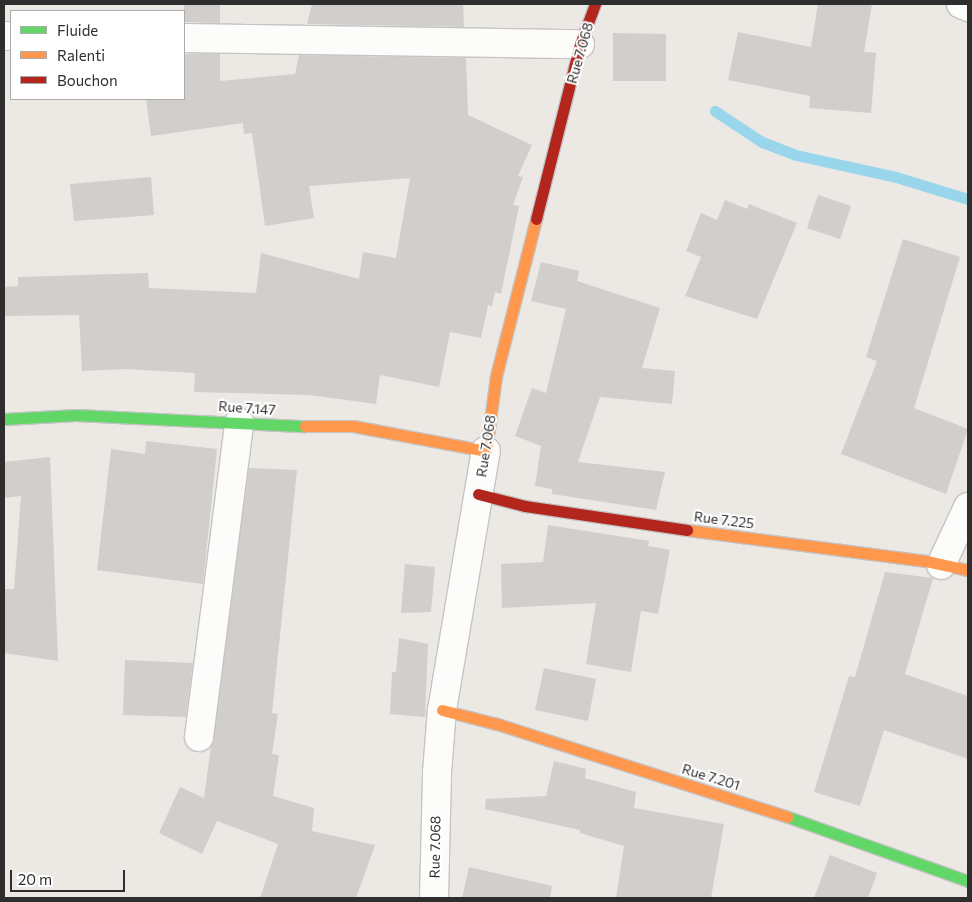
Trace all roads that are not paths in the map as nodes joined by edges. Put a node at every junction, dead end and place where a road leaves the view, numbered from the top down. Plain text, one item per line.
1 (595, 4) edge
2 (962, 4) edge
3 (968, 7) edge
4 (185, 38) edge
5 (580, 44) junction
6 (4, 419) edge
7 (240, 423) junction
8 (486, 451) junction
9 (478, 494) junction
10 (968, 507) edge
11 (941, 564) junction
12 (968, 570) edge
13 (442, 710) junction
14 (199, 737) dead end
15 (968, 881) edge
16 (434, 898) edge

1 - 5 street, Rue 7.068
2 - 3 street
4 - 5 street
5 - 8 street, Rue 7.068
6 - 7 street, Rue 7.147
7 - 8 street, Rue 7.147
7 - 14 street
8 - 9 street, Rue 7.068
9 - 11 street, Rue 7.225
9 - 13 street, Rue 7.068
10 - 11 street
11 - 12 street, Rue 7.225
13 - 15 street, Rue 7.201
13 - 16 street, Rue 7.068

